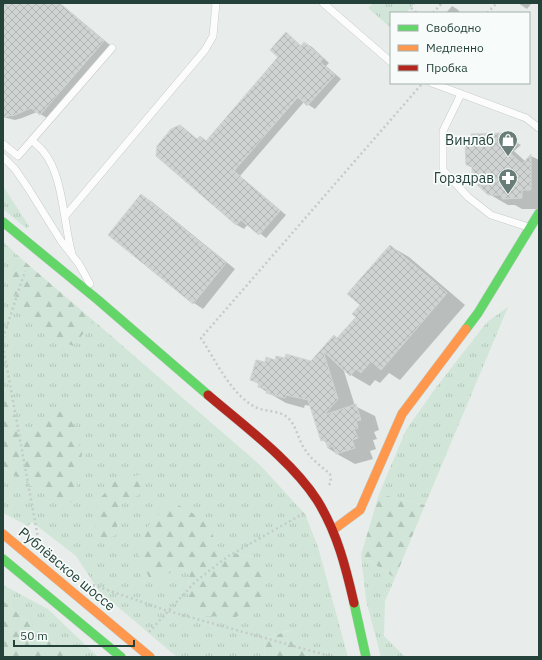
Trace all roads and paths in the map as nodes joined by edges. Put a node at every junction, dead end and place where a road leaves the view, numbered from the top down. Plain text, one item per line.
1 (216, 3) edge
2 (323, 3) edge
3 (442, 3) edge
4 (497, 3) edge
5 (411, 8) dead end
6 (416, 12) edge
7 (434, 12) edge
8 (488, 12) edge
9 (112, 48) dead end
10 (390, 61) edge
11 (422, 84) edge
12 (435, 84) edge
13 (461, 94) junction
14 (539, 128) edge
15 (32, 140) junction
16 (3, 144) edge
17 (3, 158) edge
18 (539, 213) edge
19 (66, 215) junction
20 (3, 222) edge
21 (529, 228) junction
22 (73, 256) junction
23 (25, 271) dead end
24 (98, 300) junction
25 (3, 338) edge
26 (3, 346) edge
27 (327, 489) dead end
28 (309, 510) dead end
29 (333, 530) junction
30 (3, 534) edge
31 (38, 540) dead end
32 (3, 559) edge
33 (88, 583) dead end
34 (18, 584) dead end
35 (58, 605) junction
36 (168, 611) junction
37 (148, 632) dead end
38 (121, 657) edge
39 (150, 657) edge
40 (333, 657) edge
41 (366, 657) edge

1 - 19 lane
2 - 10 lane
3 - 7 path
4 - 8 path
5 - 6 path
9 - 15 lane
11 - 27 path
12 - 13 lane
13 - 14 lane
13 - 21 lane
15 - 16 lane
15 - 19 lane
17 - 22 lane
18 - 21 main road
19 - 22 lane
20 - 24 main road
21 - 29 main road
22 - 24 lane
23 - 25 path
24 - 29 main road
26 - 31 path
28 - 36 path
29 - 41 main road
30 - 39 main road, Рублёвское шоссе
32 - 35 main road
33 - 36 path
34 - 35 main road
35 - 38 main road
36 - 37 path
36 - 40 path

